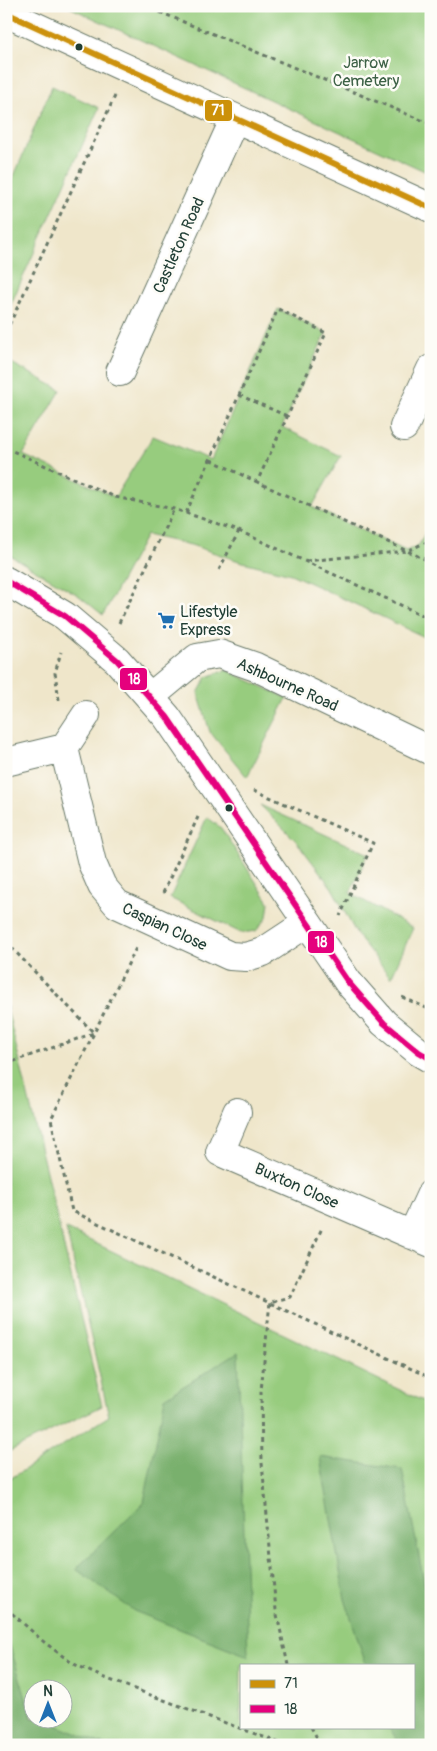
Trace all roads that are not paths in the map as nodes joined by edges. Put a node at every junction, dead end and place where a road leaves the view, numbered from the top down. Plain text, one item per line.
1 (6, 13) edge
2 (235, 118) junction
3 (431, 208) edge
4 (431, 369) edge
5 (120, 372) dead end
6 (404, 427) dead end
7 (6, 581) edge
8 (150, 696) junction
9 (86, 715) dead end
10 (66, 745) junction
11 (431, 751) edge
12 (6, 762) edge
13 (307, 923) junction
14 (431, 1059) edge
15 (237, 1112) dead end
16 (431, 1194) edge
17 (422, 1240) edge

1 - 2 street
2 - 3 street
2 - 5 street, Castleton Road
4 - 6 street
7 - 8 street
8 - 11 street, Ashbourne Road
8 - 13 street
9 - 10 street
10 - 12 street
10 - 13 street, Caspian Close
13 - 14 street
15 - 17 street, Buxton Close
16 - 17 street, Buxton Close

